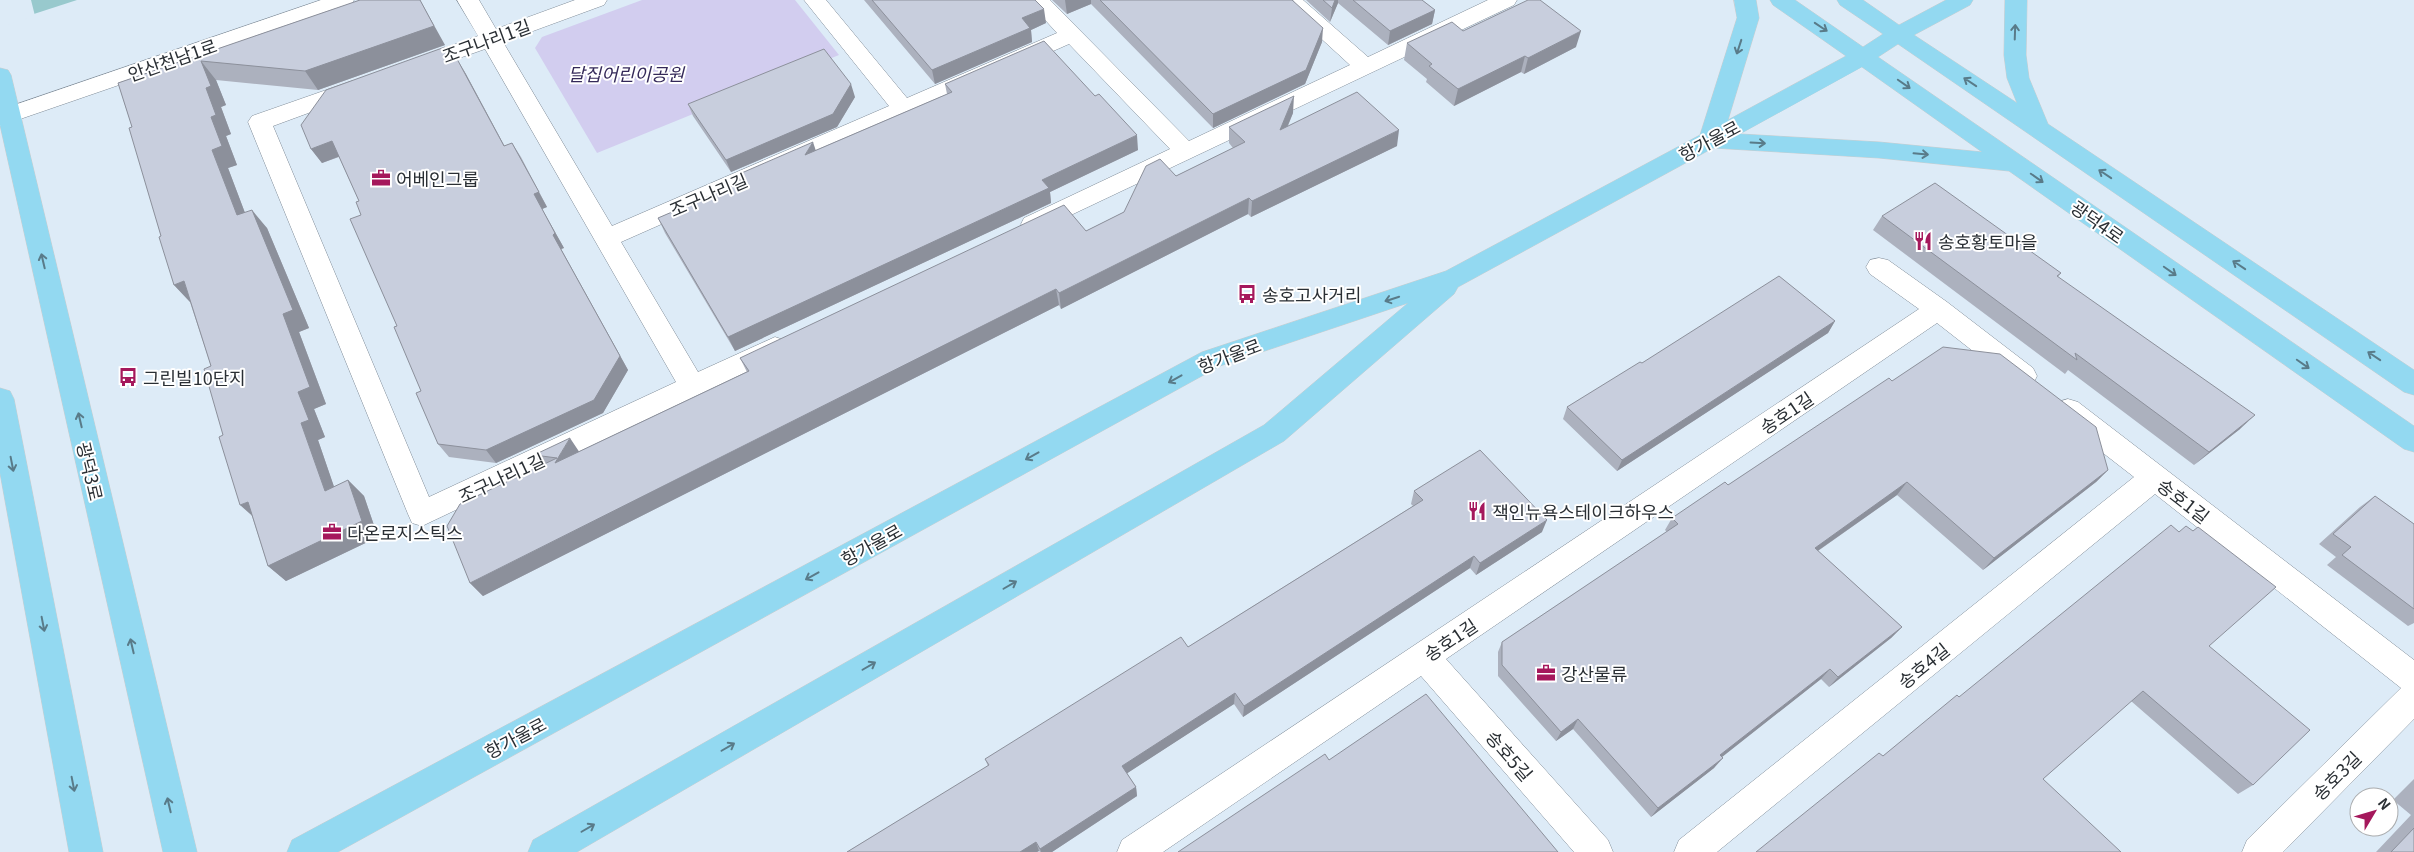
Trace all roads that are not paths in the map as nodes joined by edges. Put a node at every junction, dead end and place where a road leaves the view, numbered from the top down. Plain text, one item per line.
1 (344, 0) edge
2 (468, 0) edge
3 (596, 0) edge
4 (815, 0) edge
5 (1038, 0) edge
6 (1290, 0) edge
7 (1506, 0) edge
8 (1745, 0) edge
9 (1781, 0) edge
10 (1848, 0) edge
11 (1962, 0) edge
12 (2016, 0) edge
13 (1900, 34) junction
14 (1072, 35) junction
15 (492, 38) junction
16 (1864, 56) junction
17 (1366, 67) junction
18 (3, 99) edge
19 (904, 109) junction
20 (2038, 129) junction
21 (1710, 140) junction
22 (1186, 152) junction
23 (2016, 163) junction
24 (1015, 233) edge
25 (607, 238) junction
26 (1879, 266) dead end
27 (1455, 278) junction
28 (1938, 309) junction
29 (800, 335) edge
30 (2414, 384) edge
31 (692, 386) junction
32 (0, 399) edge
33 (2414, 442) edge
34 (2155, 478) junction
35 (1424, 657) junction
36 (2414, 679) edge
37 (2414, 697) edge
38 (86, 852) edge
39 (180, 852) edge
40 (304, 852) edge
41 (545, 852) edge
42 (1134, 852) edge
43 (1596, 852) edge
44 (1691, 852) edge
45 (2259, 852) edge

1 - 18 street, 안산천남1로
2 - 15 street
3 - 15 street, 조구나리1길
4 - 19 street
5 - 14 street
6 - 17 street
7 - 17 street
8 -> 21 main road
9 -> 16 main road, 광덕4로
10 - 13 main road
11 - 13 main road, 항가울로
20 -> 12 main road
13 - 16 main road, 항가울로
20 -> 13 main road
14 - 19 street, 조구나리길
14 - 22 street
15 - 25 street
15 - 31 street, 조구나리1길
16 - 21 main road, 항가울로
16 -> 23 main road, 광덕4로
17 - 22 street
39 -> 18 main road, 광덕3로
19 - 25 street, 조구나리길
30 -> 20 main road
21 -> 23 main road
21 - 27 main road, 항가울로
22 - 24 street
23 -> 33 main road, 광덕4로
25 - 31 street
26 - 28 street
27 -> 40 main road, 항가울로
41 -> 27 main road, 항가울로
28 - 34 street, 송호1길
28 - 35 street, 송호1길
29 - 31 street, 조구나리1길
32 -> 38 main road
34 - 36 street, 송호1길
34 - 44 street, 송호4길
35 - 42 street, 송호1길
35 - 43 street, 송호5길
37 - 45 street, 송호3길

